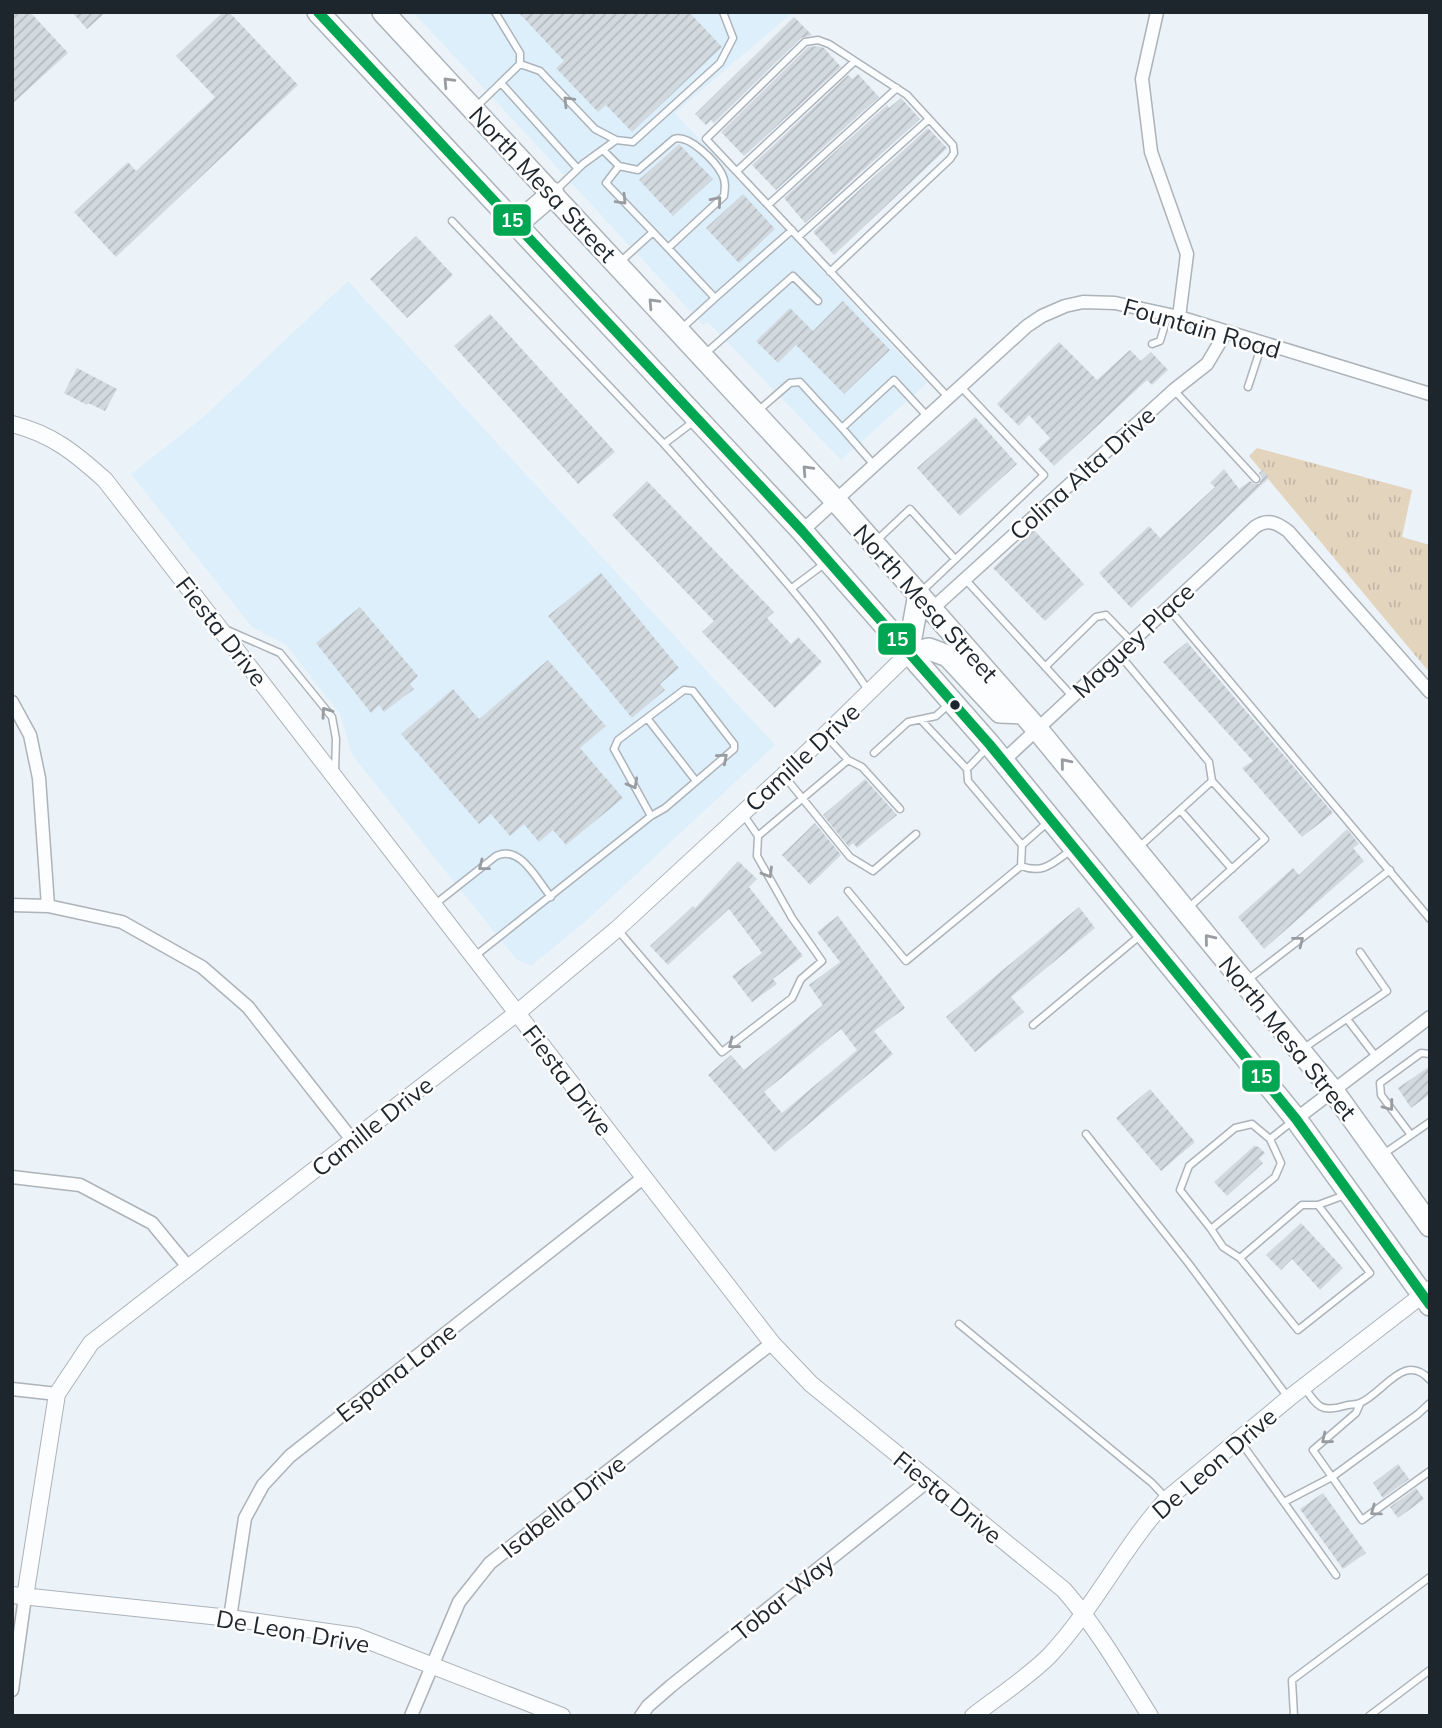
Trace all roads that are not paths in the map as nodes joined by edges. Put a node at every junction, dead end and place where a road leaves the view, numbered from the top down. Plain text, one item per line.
1 (318, 12) edge
2 (383, 12) edge
3 (495, 12) edge
4 (723, 12) edge
5 (1157, 12) edge
6 (855, 61) junction
7 (520, 64) junction
8 (501, 83) junction
9 (897, 88) junction
10 (474, 110) junction
11 (929, 119) junction
12 (616, 140) junction
13 (603, 150) junction
14 (619, 166) junction
15 (578, 169) junction
16 (737, 171) junction
17 (552, 193) junction
18 (768, 205) junction
19 (452, 221) dead end
20 (517, 223) junction
21 (792, 230) junction
22 (653, 232) junction
23 (798, 237) junction
24 (668, 248) junction
25 (618, 264) junction
26 (830, 272) junction
27 (715, 298) junction
28 (818, 301) dead end
29 (1174, 316) junction
30 (679, 331) junction
31 (1226, 332) junction
32 (1152, 344) dead end
33 (1262, 344) junction
34 (703, 356) junction
35 (961, 387) junction
36 (1248, 387) dead end
37 (1174, 390) junction
38 (1430, 394) edge
39 (949, 398) junction
40 (755, 414) junction
41 (928, 417) junction
42 (698, 419) junction
43 (12, 424) edge
44 (842, 428) junction
45 (664, 444) junction
46 (876, 466) junction
47 (1256, 479) dead end
48 (836, 502) junction
49 (802, 531) junction
50 (873, 544) junction
51 (955, 559) junction
52 (828, 561) junction
53 (965, 579) junction
54 (792, 588) junction
55 (925, 601) junction
56 (1168, 608) junction
57 (218, 626) junction
58 (1132, 642) junction
59 (908, 654) junction
60 (1119, 654) junction
61 (1045, 667) junction
62 (1430, 692) edge
63 (870, 693) junction
64 (1072, 696) junction
65 (12, 702) edge
66 (951, 702) junction
67 (647, 718) junction
68 (921, 720) junction
69 (1030, 721) junction
70 (826, 735) junction
71 (874, 753) dead end
72 (996, 753) junction
73 (848, 760) junction
74 (967, 769) junction
75 (784, 775) junction
76 (334, 777) junction
77 (696, 781) junction
78 (1212, 781) junction
79 (803, 799) junction
80 (900, 809) dead end
81 (1181, 811) junction
82 (742, 813) junction
83 (651, 816) junction
84 (1051, 820) junction
85 (916, 834) dead end
86 (758, 836) junction
87 (1022, 845) junction
88 (1074, 847) junction
89 (1136, 850) junction
90 (1021, 866) junction
91 (1232, 869) junction
92 (1390, 870) junction
93 (848, 891) dead end
94 (551, 897) junction
95 (12, 905) edge
96 (434, 905) junction
97 (48, 906) junction
98 (1185, 910) junction
99 (1430, 919) edge
100 (617, 929) junction
101 (1144, 933) junction
102 (1360, 952) dead end
103 (474, 957) junction
104 (1245, 982) junction
105 (517, 1013) junction
106 (1430, 1017) edge
107 (1347, 1019) junction
108 (1033, 1025) dead end
109 (1300, 1051) junction
110 (1430, 1054) edge
111 (1377, 1058) junction
112 (1333, 1091) junction
113 (1296, 1119) junction
114 (1430, 1122) edge
115 (1086, 1134) dead end
116 (1411, 1135) junction
117 (1270, 1139) junction
118 (353, 1141) junction
119 (1381, 1156) junction
120 (12, 1177) edge
121 (643, 1178) junction
122 (1349, 1193) junction
123 (1318, 1205) junction
124 (1430, 1226) edge
125 (1210, 1229) junction
126 (1241, 1258) junction
127 (189, 1268) junction
128 (1427, 1296) edge
129 (959, 1324) dead end
130 (772, 1343) junction
131 (1430, 1380) edge
132 (1304, 1387) junction
133 (12, 1388) edge
134 (57, 1394) junction
135 (1289, 1398) junction
136 (1430, 1403) edge
137 (1360, 1404) junction
138 (1238, 1440) junction
139 (1430, 1471) edge
140 (1332, 1477) junction
141 (928, 1481) junction
142 (1167, 1499) junction
143 (1284, 1502) junction
144 (1335, 1575) dead end
145 (1430, 1577) edge
146 (19, 1596) edge
147 (1084, 1613) junction
148 (230, 1618) junction
149 (433, 1664) junction
150 (1430, 1670) edge
151 (12, 1690) edge
152 (411, 1716) edge
153 (562, 1716) edge
154 (641, 1716) edge
155 (973, 1716) edge
156 (1150, 1716) edge
157 (1294, 1716) edge
158 (1368, 1716) edge

1 - 20 main road, North Mesa Street
10 -> 2 main road, North Mesa Street
3 - 7 lane
4 - 12 lane
5 - 29 street
6 - 9 lane
6 - 16 lane
6 - 16 lane
7 - 8 lane
12 -> 7 lane
8 - 10 lane
8 - 15 lane
9 - 11 lane
9 - 18 lane
10 - 17 main road, North Mesa Street
11 - 23 lane
11 - 26 lane
12 - 13 lane
13 - 14 lane
13 - 15 lane
14 -> 22 lane
24 -> 14 lane
15 - 17 lane
16 - 18 lane
17 - 20 main road
17 - 25 main road, North Mesa Street
18 - 21 lane
19 - 45 lane
20 - 42 main road, North Mesa Street
21 - 23 lane
21 - 27 lane
22 - 24 lane
22 - 25 lane
23 - 26 lane
24 - 27 lane
30 -> 25 main road, North Mesa Street
26 - 39 lane
27 - 30 lane
28 - 34 lane
29 - 31 street, Fountain Road
29 - 32 lane
29 - 35 street, Fountain Road
30 - 34 main road, North Mesa Street
31 - 33 street, Fountain Road
31 - 37 street, Colina Alta Drive
33 - 36 lane
33 - 38 street, Fountain Road
34 - 40 main road, North Mesa Street
35 - 39 street, Fountain Road
35 - 51 lane
37 - 47 lane
37 - 53 street, Colina Alta Drive
39 - 41 street, Fountain Road
40 - 44 lane
48 -> 40 main road, North Mesa Street
41 - 44 lane
41 - 46 street, Fountain Road
42 - 45 lane
42 - 49 main road, North Mesa Street
43 - 57 street, Fiesta Drive
44 - 46 lane
45 - 54 lane
46 - 48 street, Fountain Road
48 - 49 street, Fountain Road
48 - 50 main road, North Mesa Street
49 - 52 main road, North Mesa Street
50 - 51 lane
50 - 55 main road, North Mesa Street
51 - 55 lane
52 - 54 lane
52 - 59 main road, North Mesa Street
53 - 55 street, Colina Alta Drive
53 - 61 lane
54 - 63 lane
55 - 59 main road
55 - 69 main road, North Mesa Street
56 - 58 street, Maguey Place
56 - 62 street, Maguey Place
56 - 92 lane
57 - 76 street, Fiesta Drive
76 -> 57 lane
58 - 60 street, Maguey Place
58 - 61 lane
59 - 63 street, Camille Drive
59 - 66 main road, North Mesa Street
59 - 69 main road
60 - 64 street, Maguey Place
60 - 78 lane
61 - 64 lane
63 - 70 street, Camille Drive
64 - 69 street, Maguey Place
65 - 97 street
66 - 68 lane
66 - 72 main road, North Mesa Street
67 - 77 lane
77 -> 67 lane
67 -> 83 lane
68 - 71 lane
68 - 74 lane
69 - 72 street, Maguey Place
89 -> 69 main road, North Mesa Street
70 - 73 lane
70 - 75 street, Camille Drive
72 - 74 lane
72 - 84 main road, North Mesa Street
73 - 79 lane
73 - 80 lane
74 - 87 lane
75 - 79 lane
75 - 82 street, Camille Drive
76 - 96 street, Fiesta Drive
77 - 83 lane
78 - 81 lane
78 - 91 lane
79 - 85 lane
79 - 86 lane
81 - 89 lane
81 - 91 lane
82 - 86 lane
82 - 100 street, Camille Drive
83 - 94 lane
84 - 87 lane
84 - 88 main road, North Mesa Street
86 -> 100 lane
87 - 90 lane
88 - 90 lane
88 - 101 main road, North Mesa Street
89 - 98 main road, North Mesa Street
90 - 93 lane
91 - 98 lane
92 - 99 lane
104 -> 92 lane
94 -> 96 lane
94 - 103 lane
95 - 97 street
96 - 103 street, Fiesta Drive
97 - 118 street
104 -> 98 main road, North Mesa Street
100 - 105 street, Camille Drive
101 - 108 lane
101 - 113 main road, North Mesa Street
102 - 107 lane
103 - 105 street, Fiesta Drive
104 - 109 main road, North Mesa Street
105 - 118 street, Camille Drive
105 - 121 street, Fiesta Drive
106 - 111 street
107 - 109 lane
107 - 111 lane
109 - 112 main road, North Mesa Street
110 -> 116 lane
111 - 112 street
112 - 113 street
112 - 119 main road, North Mesa Street
113 - 117 lane
113 - 122 main road, North Mesa Street
114 - 116 lane
115 - 135 lane
116 - 119 lane
117 - 125 lane
117 - 125 lane
118 - 127 street, Camille Drive
119 - 124 main road, North Mesa Street
120 - 127 street
121 - 130 street, Fiesta Drive
121 - 148 street, Espana Lane
122 - 123 lane
122 - 128 main road, North Mesa Street
123 - 126 lane
123 - 126 lane
125 - 126 lane
127 - 134 street, Camille Drive
128 - 132 street, De Leon Drive
129 - 142 lane
130 - 141 street, Fiesta Drive
130 - 149 street, Isabella Drive
131 - 137 lane
132 - 135 street, De Leon Drive
132 - 137 lane
133 - 134 street
134 - 146 street, Camille Drive
135 - 138 street, De Leon Drive
136 - 140 lane
137 -> 140 lane
138 - 142 street, De Leon Drive
138 - 143 lane
139 -> 140 lane
140 - 143 lane
141 - 147 street, Fiesta Drive
141 - 154 street, Tobar Way
142 - 147 street, De Leon Drive
143 - 144 lane
145 - 157 lane
146 - 148 street, De Leon Drive
146 - 151 street, Camille Drive
147 - 155 street, De Leon Drive
147 - 156 street, Fiesta Drive
148 - 149 street, De Leon Drive
149 - 152 street, Isabella Drive
149 - 153 street, De Leon Drive
150 - 158 lane

